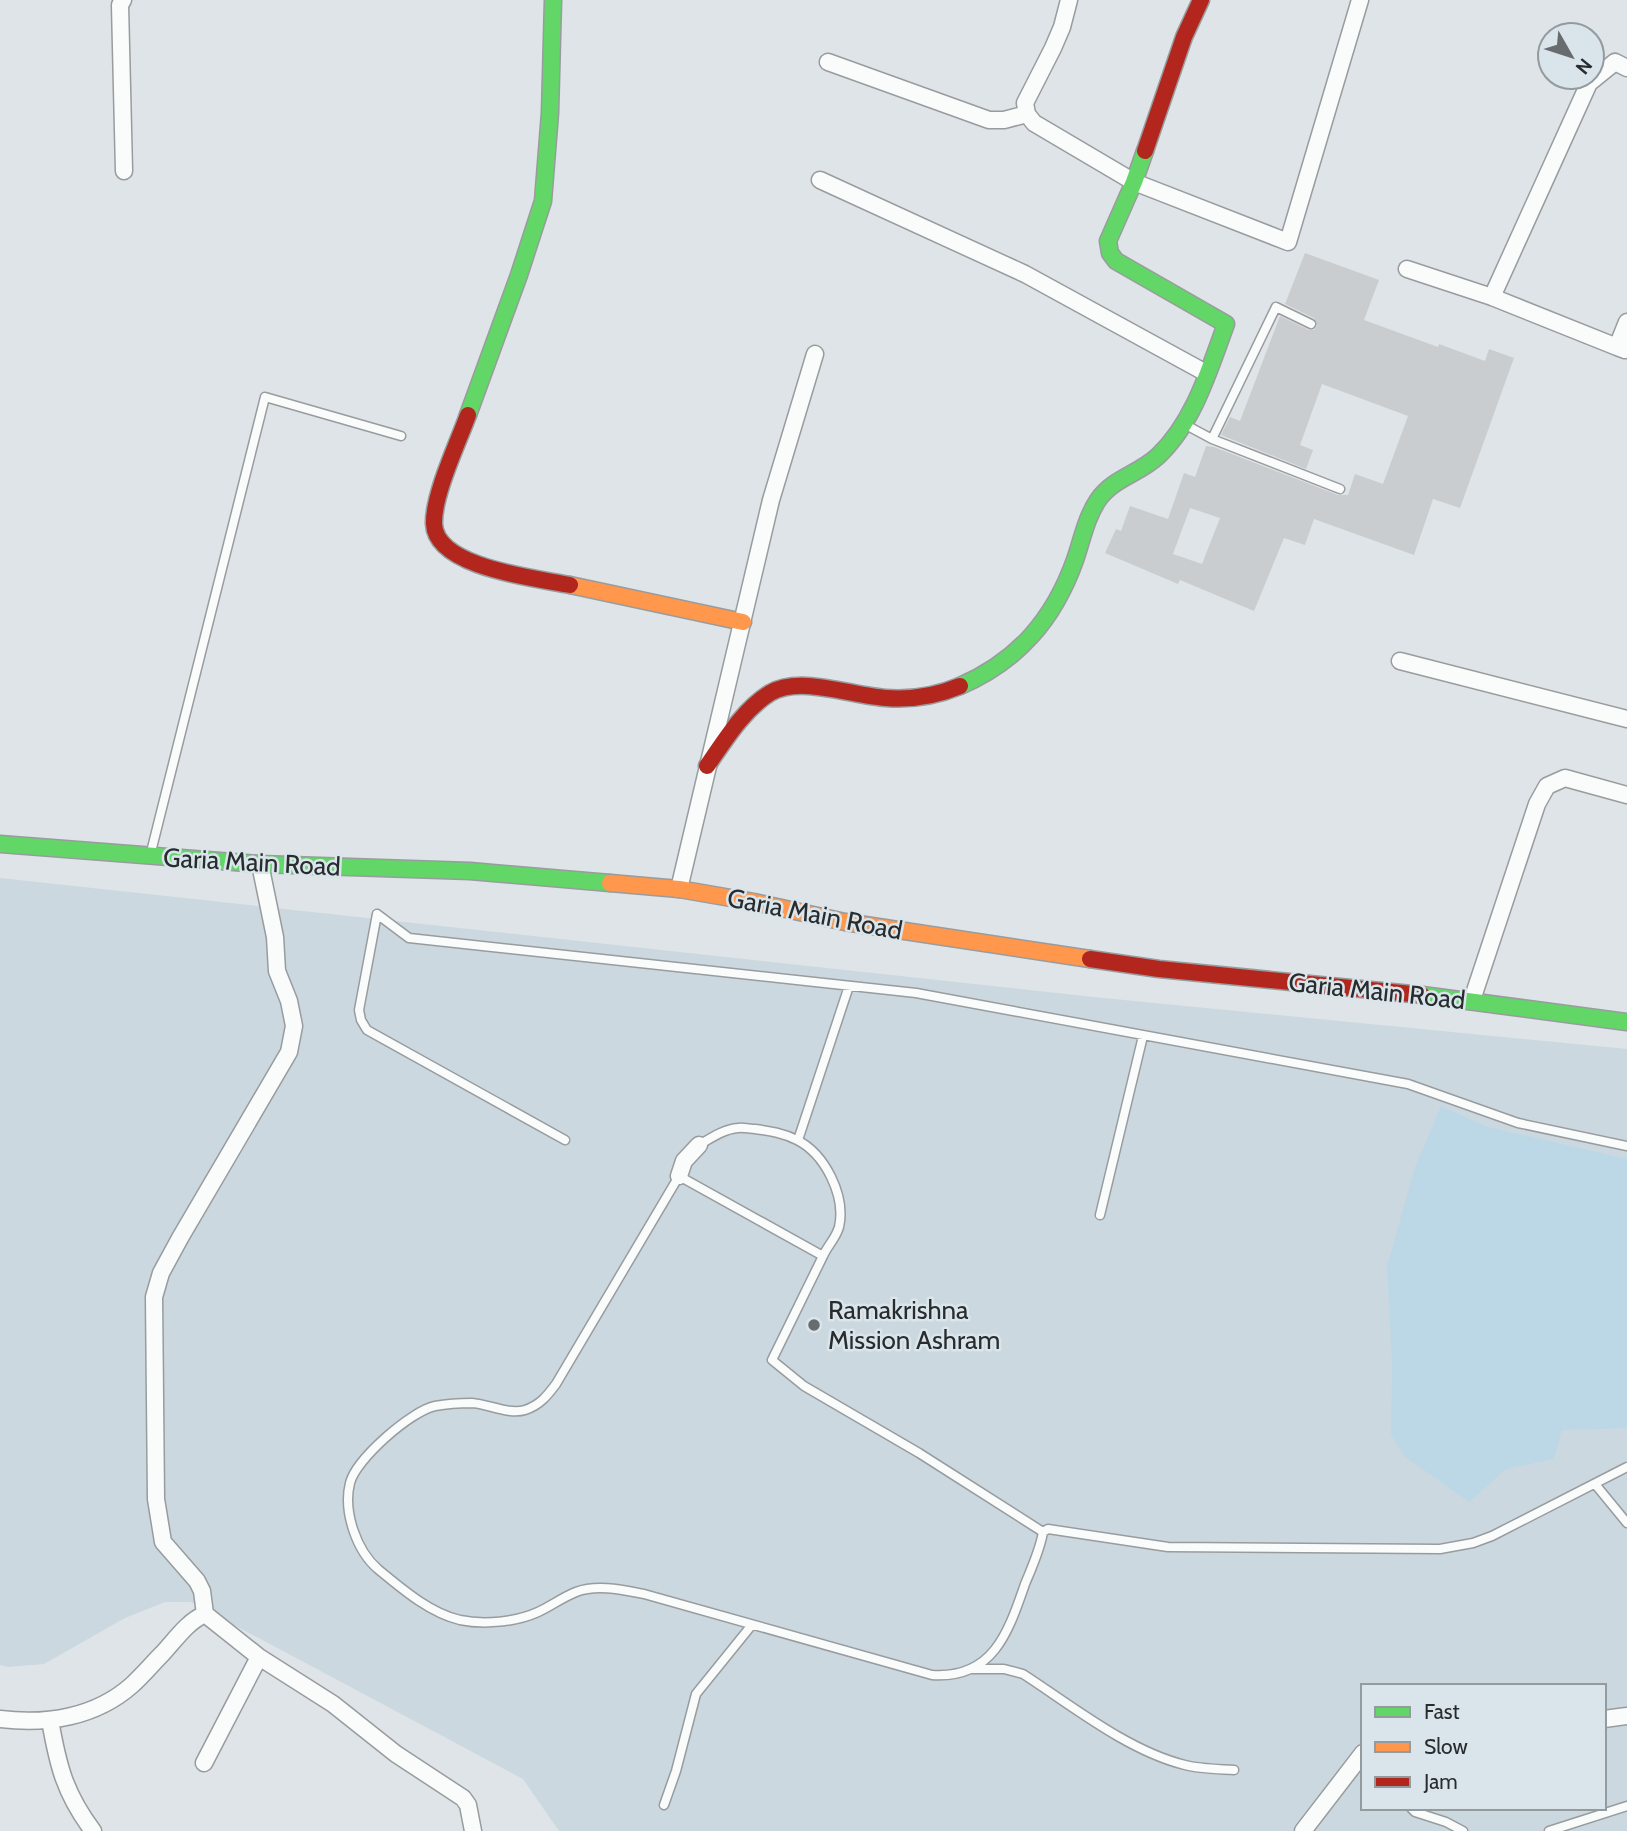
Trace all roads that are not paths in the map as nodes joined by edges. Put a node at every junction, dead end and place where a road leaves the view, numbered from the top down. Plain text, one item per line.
1 (123, 0) edge
2 (553, 0) edge
3 (1069, 0) edge
4 (1200, 0) edge
5 (1360, 0) edge
6 (828, 62) dead end
7 (1627, 68) edge
8 (1027, 114) junction
9 (124, 172) dead end
10 (820, 180) dead end
11 (1134, 182) junction
12 (1407, 269) dead end
13 (1492, 297) junction
14 (1627, 322) edge
15 (1311, 324) dead end
16 (1622, 349) edge
17 (815, 354) dead end
18 (1206, 373) junction
19 (1183, 424) junction
20 (401, 436) dead end
21 (1212, 439) junction
22 (1340, 489) dead end
23 (743, 622) junction
24 (1400, 661) dead end
25 (1627, 719) edge
26 (707, 766) junction
27 (1627, 795) edge
28 (0, 844) edge
29 (149, 857) junction
30 (260, 864) junction
31 (679, 889) junction
32 (849, 985) junction
33 (1472, 1000) junction
34 (1627, 1022) edge
35 (1143, 1036) junction
36 (565, 1140) dead end
37 (798, 1140) junction
38 (699, 1145) joint
39 (1627, 1146) edge
40 (679, 1176) junction
41 (1100, 1215) dead end
42 (823, 1256) junction
43 (1627, 1467) edge
44 (1595, 1484) junction
45 (1627, 1523) edge
46 (1044, 1532) junction
47 (205, 1614) junction
48 (751, 1626) junction
49 (259, 1657) junction
50 (973, 1669) junction
51 (1627, 1717) edge
52 (0, 1719) edge
53 (1606, 1719) edge
54 (50, 1720) junction
55 (1361, 1756) edge
56 (204, 1763) dead end
57 (1234, 1770) dead end
58 (664, 1805) dead end
59 (1627, 1806) edge
60 (1412, 1810) edge
61 (93, 1831) edge
62 (473, 1831) edge
63 (1303, 1831) edge
64 (1463, 1831) edge
65 (1549, 1831) edge

1 - 9 street
2 - 23 street
3 - 8 street
4 - 11 street
5 - 11 street
6 - 8 street
7 - 13 street
8 - 11 street
10 - 18 street
11 - 18 street
12 - 13 street
13 - 16 street
14 - 16 street
15 - 21 lane
17 - 23 street
18 - 19 street
19 - 21 lane
19 - 26 street
20 - 29 lane
21 - 22 lane
23 - 26 street
24 - 25 street
26 - 31 street
27 - 33 street
28 - 29 street, Garia Main Road
29 - 30 street, Garia Main Road
30 - 31 street, Garia Main Road
30 - 47 street
31 - 33 street, Garia Main Road
32 - 35 lane
32 - 36 lane
32 - 37 lane
33 - 34 street, Garia Main Road
35 - 39 lane
35 - 41 lane
37 - 38 lane
37 - 42 lane
38 - 40 street
40 - 42 lane
40 - 48 lane
42 - 46 lane
43 - 44 lane
44 - 45 lane
44 - 46 lane
46 - 50 lane
47 - 49 street
47 - 54 street
48 - 50 lane
48 - 58 lane
49 - 56 street
49 - 62 street
50 - 57 lane
51 - 53 street
52 - 54 street
54 - 61 street
55 - 63 street
59 - 65 lane
60 - 64 lane

